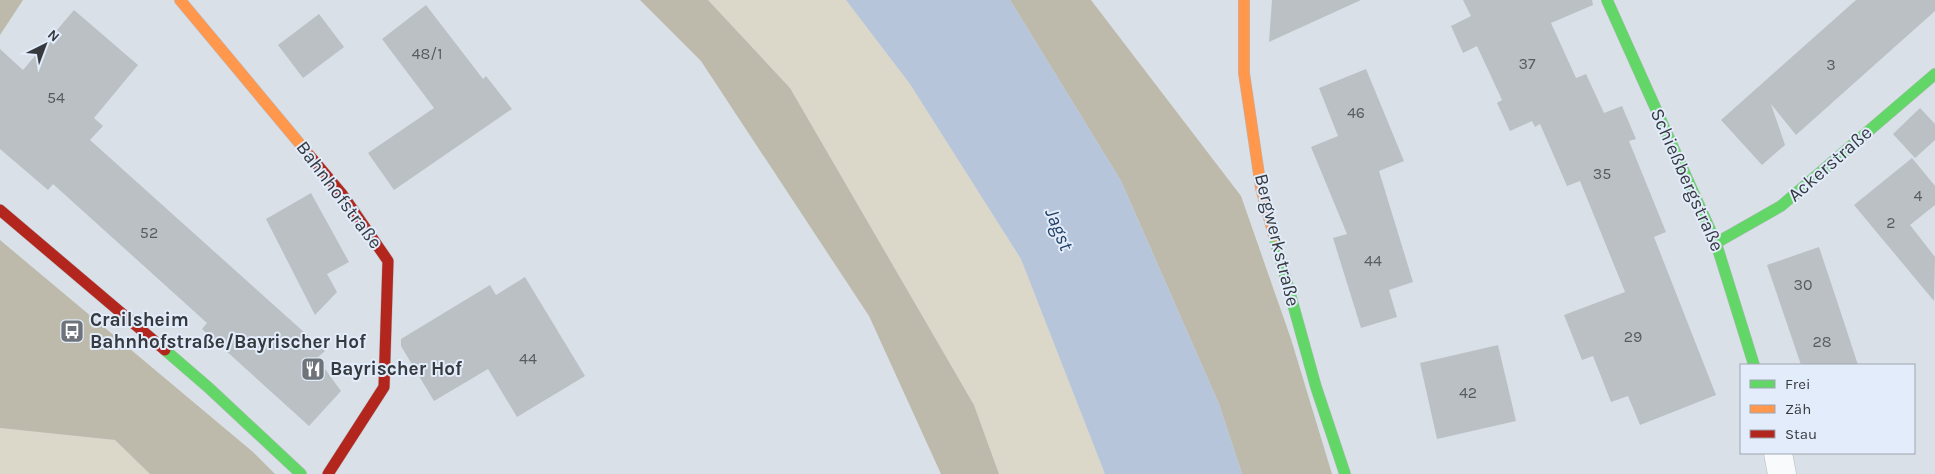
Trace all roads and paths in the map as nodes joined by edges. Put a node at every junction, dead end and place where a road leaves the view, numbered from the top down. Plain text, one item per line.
1 (180, 0) edge
2 (1244, 0) edge
3 (1607, 0) edge
4 (1935, 74) edge
5 (0, 210) edge
6 (1716, 243) junction
7 (1754, 364) edge
8 (1778, 454) edge
9 (301, 474) edge
10 (328, 474) edge
11 (1345, 474) edge
12 (1782, 474) edge

1 - 10 street, Bahnhofstraße
2 - 11 street, Bergwerkstraße
3 - 6 street, Schießbergstraße
4 - 6 street, Ackerstraße
5 - 9 street
6 - 7 street, Schießbergstraße
8 - 12 street

